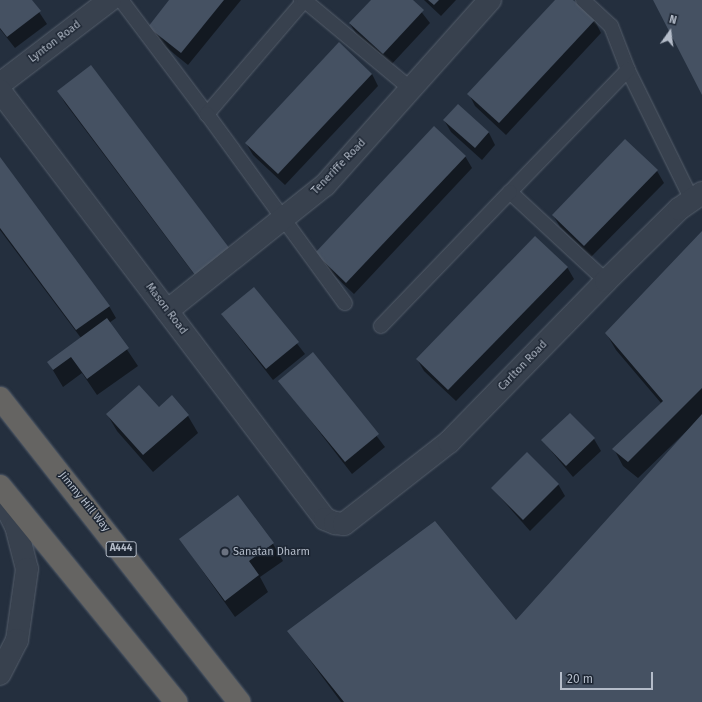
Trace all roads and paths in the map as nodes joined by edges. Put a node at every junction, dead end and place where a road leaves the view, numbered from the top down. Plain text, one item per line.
1 (110, 0) edge
2 (121, 0) edge
3 (490, 0) edge
4 (583, 0) edge
5 (303, 1) edge
6 (628, 70) junction
7 (0, 84) edge
8 (411, 89) junction
9 (0, 91) edge
10 (207, 114) junction
11 (510, 192) junction
12 (697, 196) edge
13 (284, 218) junction
14 (606, 281) junction
15 (345, 302) dead end
16 (167, 311) junction
17 (381, 326) dead end
18 (0, 398) edge
19 (0, 486) edge
20 (0, 495) edge
21 (335, 524) joint
22 (0, 674) edge
23 (176, 702) edge
24 (240, 702) edge

1 - 7 street, Lynton Road
2 - 10 lane
3 - 8 street, Teneriffe Road
4 - 6 lane
5 - 8 lane
5 - 10 lane
6 - 11 lane
6 - 12 lane
8 - 13 street, Teneriffe Road
9 - 16 street, Mason Road
10 - 13 lane
11 - 14 lane
11 - 17 lane
12 - 14 street, Carlton Road
13 - 15 lane
13 - 16 street, Teneriffe Road
14 - 21 street, Carlton Road
16 - 21 street, Mason Road
18 - 24 highway, Jimmy Hill Way / A444
19 - 23 highway
20 - 22 street

